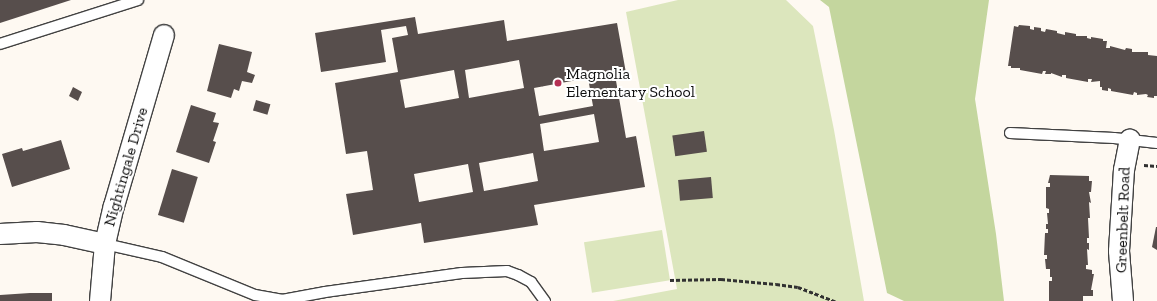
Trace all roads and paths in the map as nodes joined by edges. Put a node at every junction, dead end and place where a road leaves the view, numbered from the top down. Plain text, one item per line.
1 (138, 0) edge
2 (164, 35) dead end
3 (0, 44) edge
4 (1010, 134) dead end
5 (1130, 140) junction
6 (1157, 143) edge
7 (1144, 165) dead end
8 (1157, 166) edge
9 (0, 234) edge
10 (106, 244) junction
11 (670, 280) dead end
12 (100, 301) edge
13 (545, 301) edge
14 (835, 301) edge
15 (1123, 301) edge

1 - 3 lane
2 - 10 street, Nightingale Drive
4 - 5 lane
5 - 6 lane
5 - 15 street, Greenbelt Road
7 - 8 path
9 - 10 street
10 - 12 street, Nightingale Drive
10 - 13 lane
11 - 14 path

